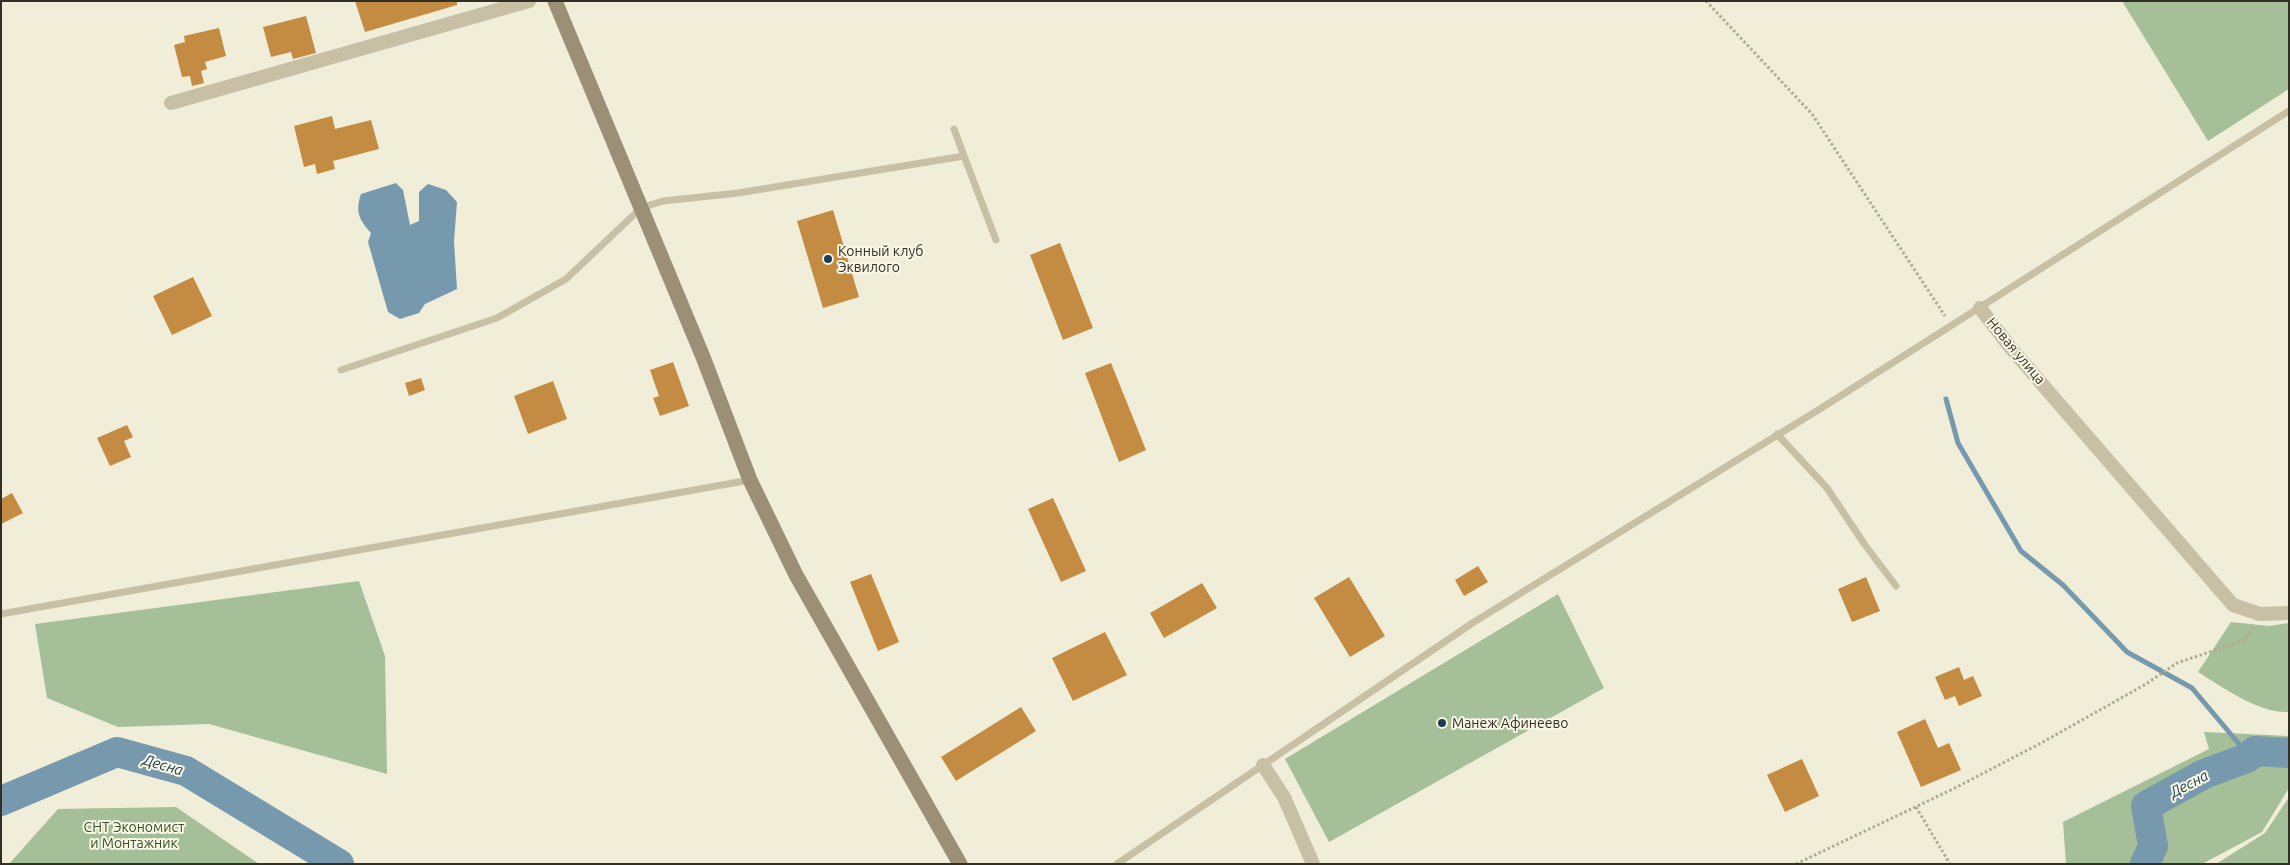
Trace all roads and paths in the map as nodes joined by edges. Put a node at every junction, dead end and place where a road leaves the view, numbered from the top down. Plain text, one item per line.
1 (529, 1) edge
2 (555, 1) edge
3 (1706, 1) edge
4 (171, 103) dead end
5 (2289, 111) edge
6 (954, 129) dead end
7 (964, 156) junction
8 (641, 208) junction
9 (996, 240) dead end
10 (1980, 308) junction
11 (1952, 326) junction
12 (341, 370) dead end
13 (1777, 434) junction
14 (750, 480) junction
15 (1896, 586) dead end
16 (2289, 612) edge
17 (1, 614) edge
18 (2260, 614) junction
19 (1263, 764) junction
20 (1916, 807) junction
21 (960, 864) edge
22 (1117, 864) edge
23 (1313, 864) edge
24 (1796, 864) edge
25 (1950, 864) edge

1 - 4 street
2 - 8 street
3 - 11 path
5 - 10 lane, Новая улица
6 - 7 lane
7 - 8 lane
7 - 9 lane
8 - 12 lane
8 - 14 street
10 - 11 lane
10 - 18 street, Новая улица
11 - 13 lane
13 - 15 lane
13 - 19 lane
14 - 17 lane
14 - 21 street
16 - 18 street, Новая улица
18 - 20 path
19 - 22 lane
19 - 23 street
20 - 24 path
20 - 25 path

